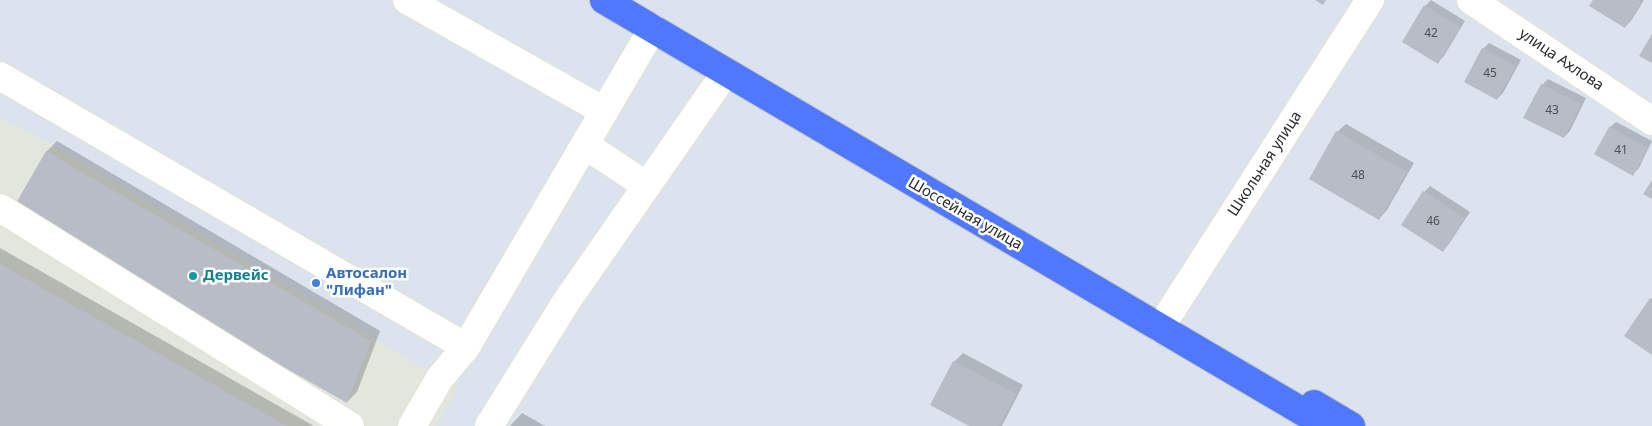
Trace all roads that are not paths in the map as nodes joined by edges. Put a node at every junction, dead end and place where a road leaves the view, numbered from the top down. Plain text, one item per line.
1 (407, 0) edge
2 (604, 0) edge
3 (629, 0) edge
4 (1370, 0) edge
5 (1470, 0) edge
6 (653, 28) junction
7 (726, 72) junction
8 (0, 76) edge
9 (604, 111) junction
10 (1652, 121) edge
11 (585, 145) junction
12 (647, 186) junction
13 (0, 208) edge
14 (1163, 323) junction
15 (466, 347) junction
16 (350, 426) edge
17 (412, 426) edge
18 (489, 426) edge
19 (1344, 426) edge

1 - 9 street
2 - 6 main road, Шоссейная улица
3 - 14 main road, Шоссейная улица
4 - 14 street, Школьная улица
5 - 10 street, улица Ахлова
6 - 7 main road, Шоссейная улица
6 - 9 street
7 - 12 street
7 - 14 main road, Шоссейная улица
8 - 15 street
9 - 11 street
11 - 12 street
11 - 15 street
12 - 18 street
13 - 16 street
14 - 19 main road, Шоссейная улица
15 - 17 street

